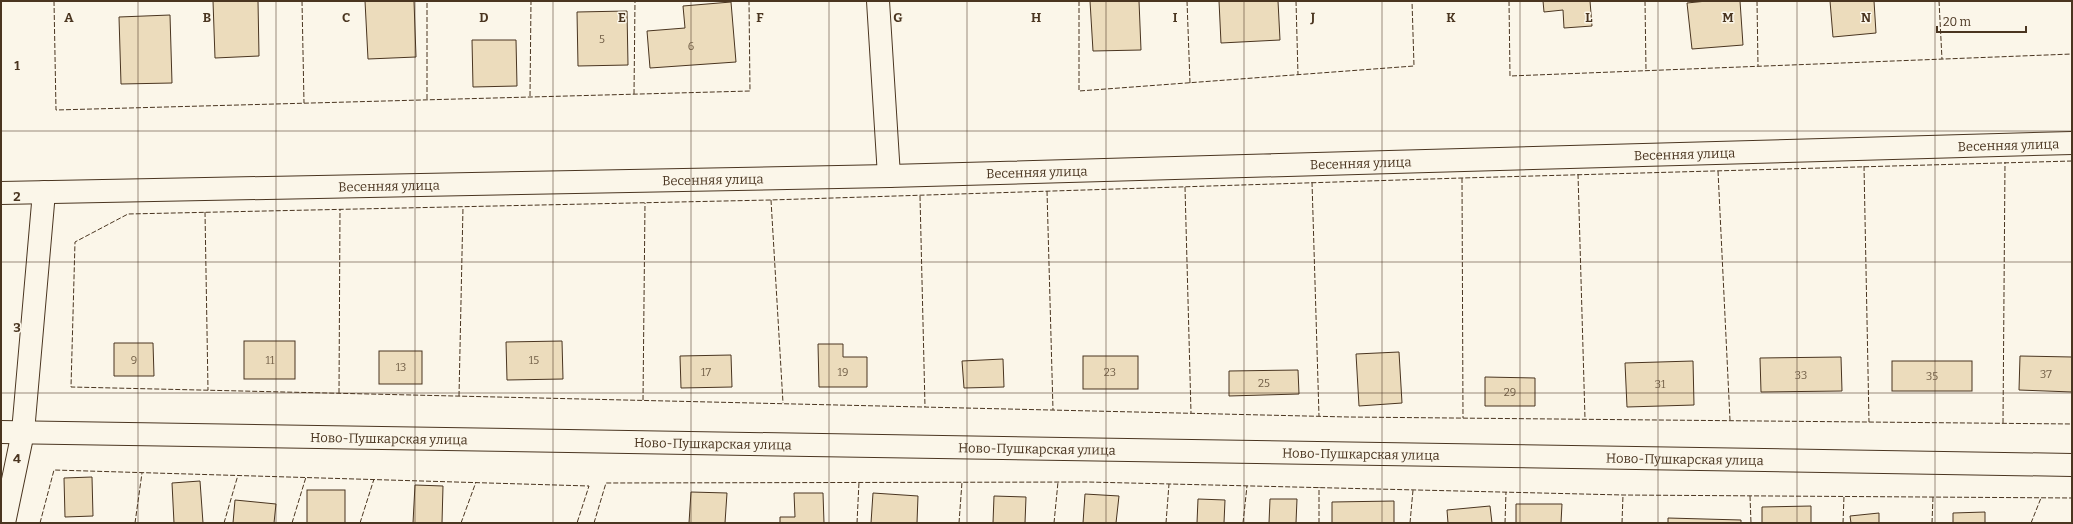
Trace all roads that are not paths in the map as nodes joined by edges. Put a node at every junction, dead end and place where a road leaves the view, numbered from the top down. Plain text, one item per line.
1 (878, 1) edge
2 (2072, 143) edge
3 (889, 176) junction
4 (44, 192) junction
5 (1, 193) edge
6 (1, 432) edge
7 (23, 432) junction
8 (2072, 465) edge
9 (4, 523) edge

1 - 3 street
2 - 3 street, Весенняя улица
3 - 4 street, Весенняя улица
4 - 5 street, Весенняя улица
4 - 7 street
6 - 7 street, Ново-Пушкарская улица
7 - 8 street, Ново-Пушкарская улица
7 - 9 street

